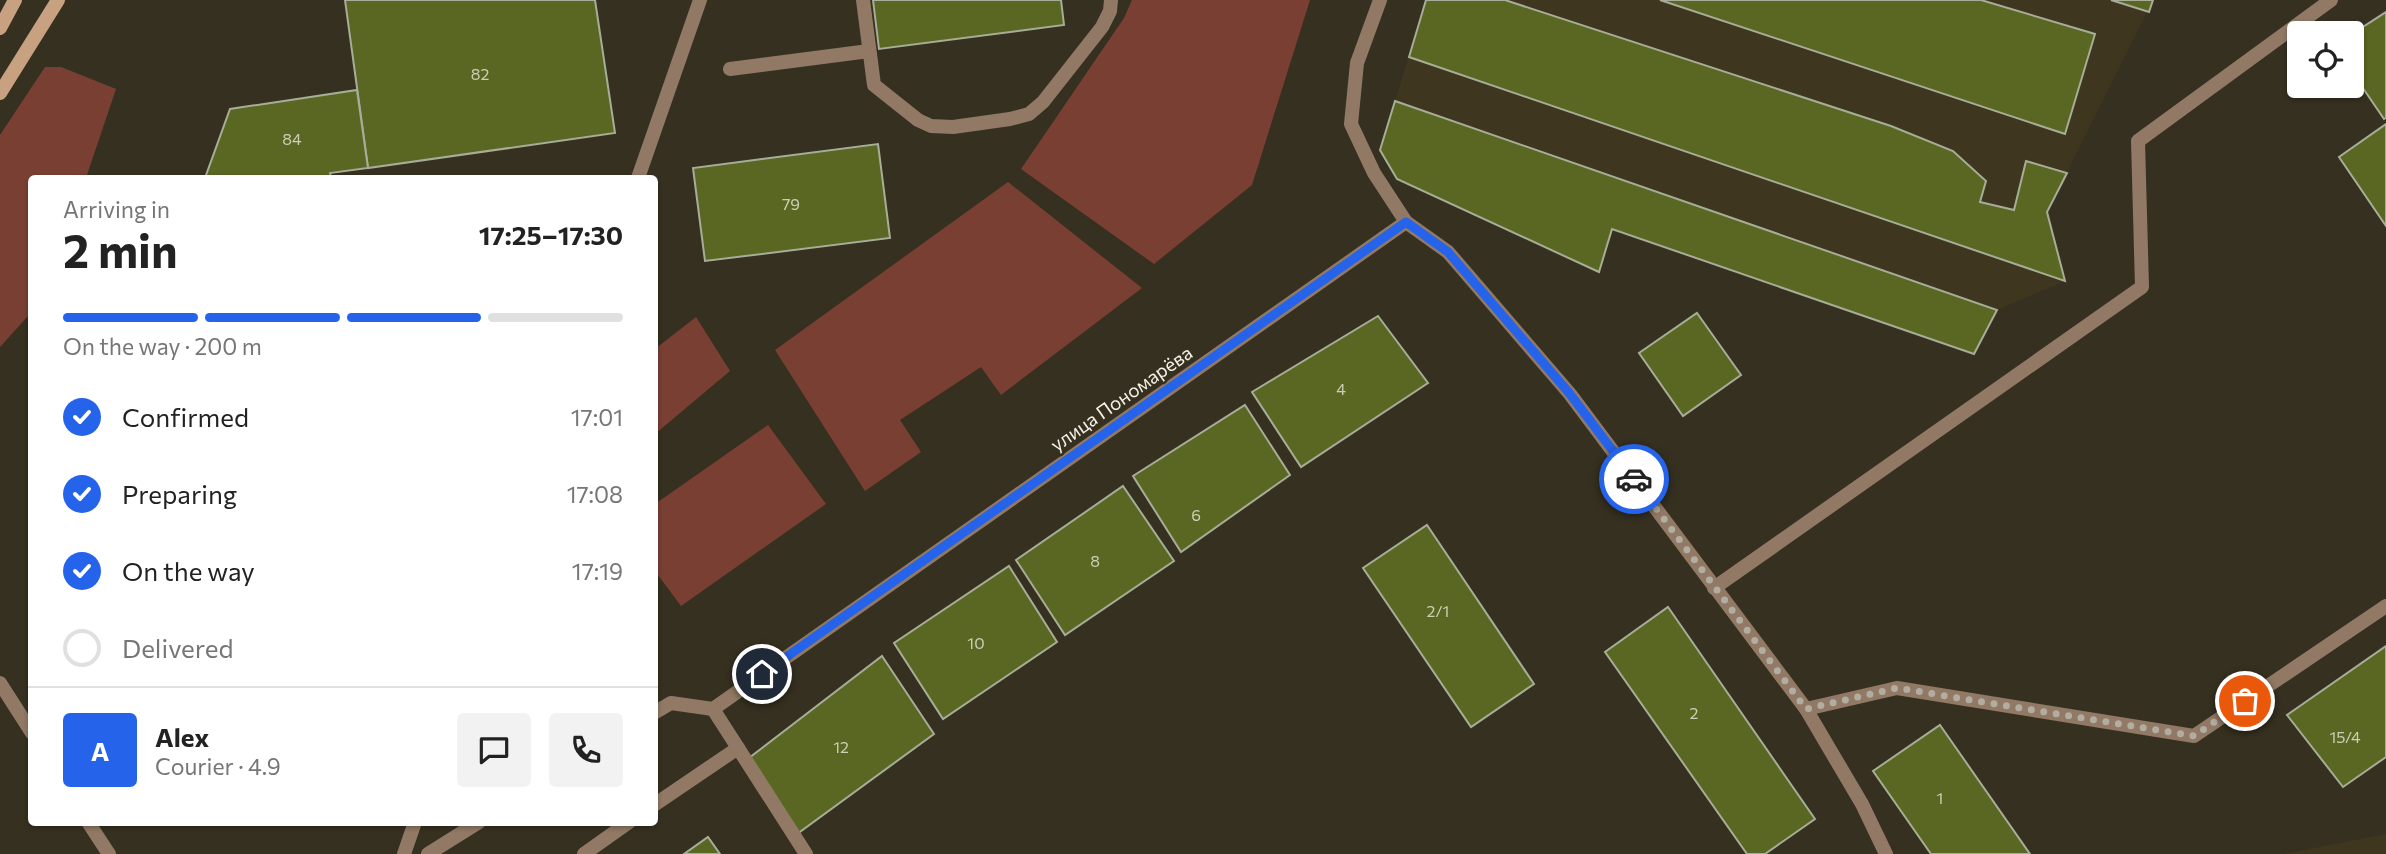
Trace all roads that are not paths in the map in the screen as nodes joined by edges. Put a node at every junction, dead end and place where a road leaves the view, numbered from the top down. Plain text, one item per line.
1 (15, 0) edge
2 (58, 0) edge
3 (700, 0) edge
4 (863, 0) edge
5 (1111, 0) edge
6 (1380, 0) edge
7 (2331, 0) edge
8 (0, 28) edge
9 (869, 51) junction
10 (730, 69) dead end
11 (0, 93) edge
12 (639, 175) edge
13 (1406, 222) junction
14 (1714, 588) junction
15 (2386, 606) edge
16 (0, 683) edge
17 (713, 709) junction
18 (1806, 709) junction
19 (658, 711) edge
20 (28, 727) edge
21 (738, 748) junction
22 (658, 802) edge
23 (90, 826) edge
24 (414, 826) edge
25 (473, 826) edge
26 (623, 826) edge
27 (103, 852) edge
28 (404, 854) edge
29 (428, 854) edge
30 (584, 854) edge
31 (806, 854) edge
32 (1886, 854) edge

1 - 8 main road
2 - 11 main road
3 - 12 street
4 - 9 street
5 - 9 street
6 - 13 street
7 - 14 street
9 - 10 street
13 - 14 street
13 - 17 street, улица Пономарёва
14 - 18 street
15 - 18 street
16 - 20 street
17 - 19 street
17 - 21 street
18 - 32 street
21 - 22 street
21 - 31 street
23 - 27 street
24 - 28 street
25 - 29 street
26 - 30 street

